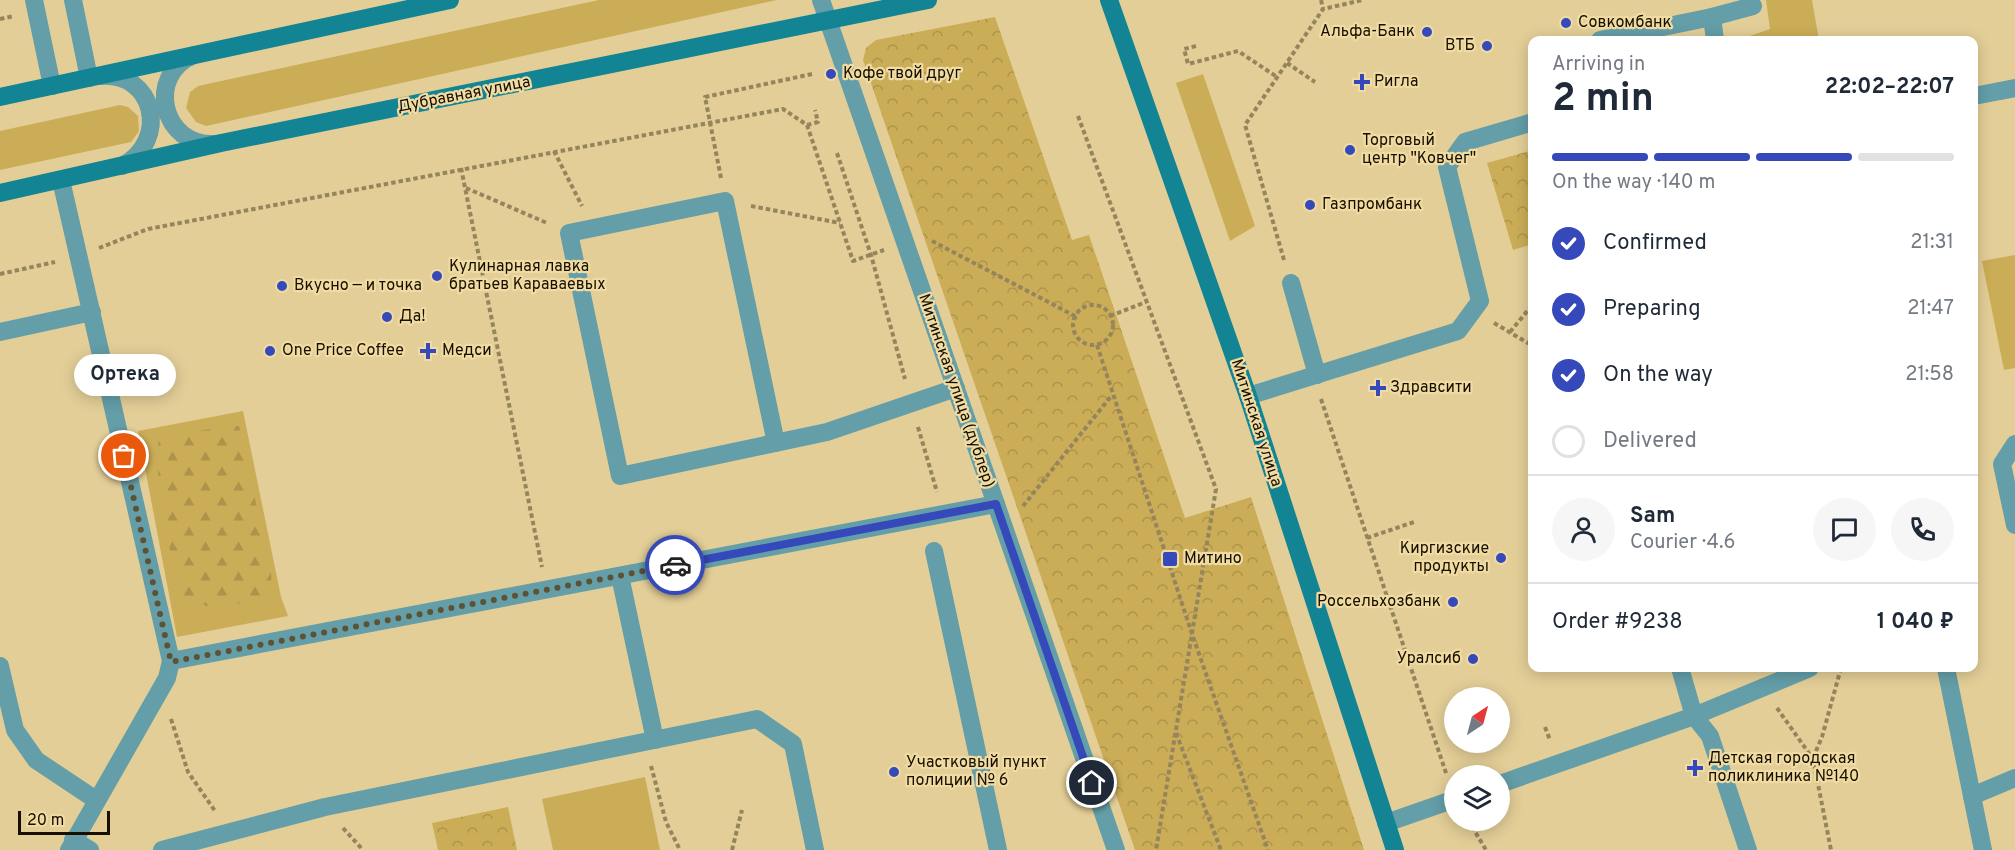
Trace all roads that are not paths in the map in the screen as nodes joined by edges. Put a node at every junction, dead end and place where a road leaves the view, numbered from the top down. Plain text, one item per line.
1 (34, 0) edge
2 (73, 0) edge
3 (450, 0) edge
4 (821, 0) edge
5 (928, 0) edge
6 (1109, 0) edge
7 (1754, 6) dead end
8 (1712, 17) junction
9 (829, 22) junction
10 (1619, 36) edge
11 (1714, 36) edge
12 (199, 53) junction
13 (89, 78) junction
14 (52, 86) junction
15 (2015, 88) edge
16 (1978, 95) edge
17 (0, 98) edge
18 (1528, 123) edge
19 (221, 143) junction
20 (115, 168) junction
21 (62, 180) junction
22 (0, 193) edge
23 (1291, 284) road end
24 (92, 312) junction
25 (0, 332) edge
26 (1317, 375) junction
27 (956, 388) junction
28 (1248, 396) junction
29 (776, 443) junction
30 (2015, 444) edge
31 (996, 504) junction
32 (2015, 525) edge
33 (934, 551) dead end
34 (620, 576) junction
35 (171, 662) junction
36 (0, 666) edge
37 (1681, 672) edge
38 (1800, 672) edge
39 (1947, 672) edge
40 (1694, 716) junction
41 (650, 741) junction
42 (2015, 778) edge
43 (1510, 780) edge
44 (1972, 796) junction
45 (1444, 797) edge
46 (96, 800) junction
47 (1386, 822) junction
48 (71, 845) edge
49 (90, 850) edge
50 (162, 850) edge
51 (815, 850) edge
52 (998, 850) edge
53 (1116, 850) edge
54 (1395, 850) edge
55 (1748, 850) edge
56 (1983, 850) edge

1 - 14 street
2 - 13 street
3 - 12 main road
4 - 9 street, Митинская улица (дублер)
5 - 9 main road, Дубравная улица
6 - 28 main road, Митинская улица
7 - 8 street
8 - 10 street
8 - 11 street
9 - 19 main road, Дубравная улица
9 - 27 street, Митинская улица (дублер)
12 - 13 main road
12 - 19 street
13 - 14 main road
13 - 20 street
14 - 17 main road
15 - 16 street
18 - 26 street
19 - 20 main road, Дубравная улица
20 - 21 main road, Дубравная улица
21 - 22 main road, Дубравная улица
21 - 24 street
23 - 26 street
24 - 25 street
24 - 35 street
26 - 28 street
27 - 29 street
27 - 31 street, Митинская улица (дублер)
28 - 47 main road, Митинская улица
29 - 29 street
30 - 32 street
31 - 34 street
31 - 53 street, Митинская улица (дублер)
33 - 52 street
34 - 35 street
34 - 41 street
35 - 46 street
36 - 46 street
37 - 40 street
38 - 40 street
39 - 44 street
40 - 43 street
40 - 55 street
41 - 50 street
41 - 51 street
42 - 44 street
44 - 56 street
45 - 47 street
46 - 48 street
47 - 54 main road, Митинская улица
48 - 49 street

